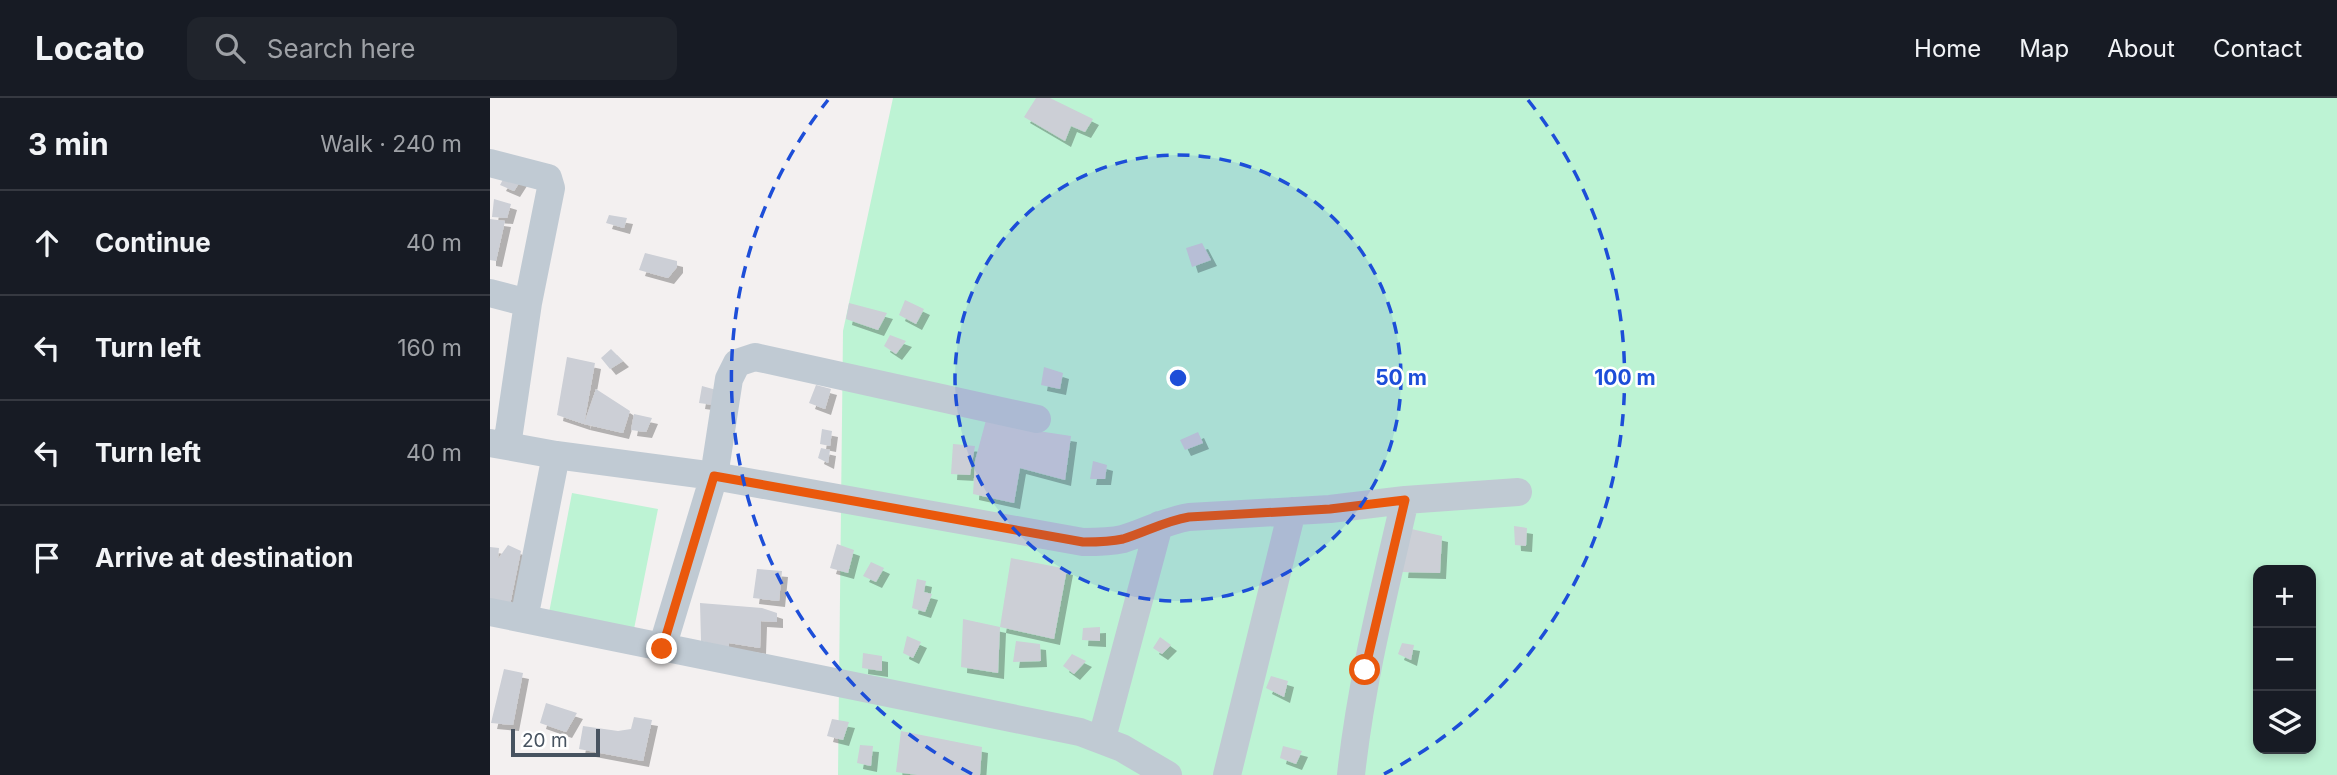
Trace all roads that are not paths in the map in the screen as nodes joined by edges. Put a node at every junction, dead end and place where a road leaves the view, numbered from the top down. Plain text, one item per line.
1 (490, 163) edge
2 (490, 293) edge
3 (528, 303) junction
4 (1037, 419) dead end
5 (498, 444) edge
6 (556, 454) junction
7 (714, 476) junction
8 (1518, 492) dead end
9 (1405, 500) junction
10 (1292, 511) junction
11 (1159, 525) junction
12 (490, 612) edge
13 (524, 618) junction
14 (662, 649) junction
15 (1102, 738) junction
16 (1168, 775) edge
17 (1227, 775) edge
18 (1351, 775) edge

1 - 3 street
2 - 3 street
3 - 5 street
4 - 7 street
5 - 6 street
6 - 7 street
6 - 13 street
7 - 11 street
7 - 14 street
8 - 9 street
9 - 10 street
9 - 18 street
10 - 11 street
10 - 17 street
11 - 15 street
12 - 13 street
13 - 14 street
14 - 15 street
15 - 16 street

